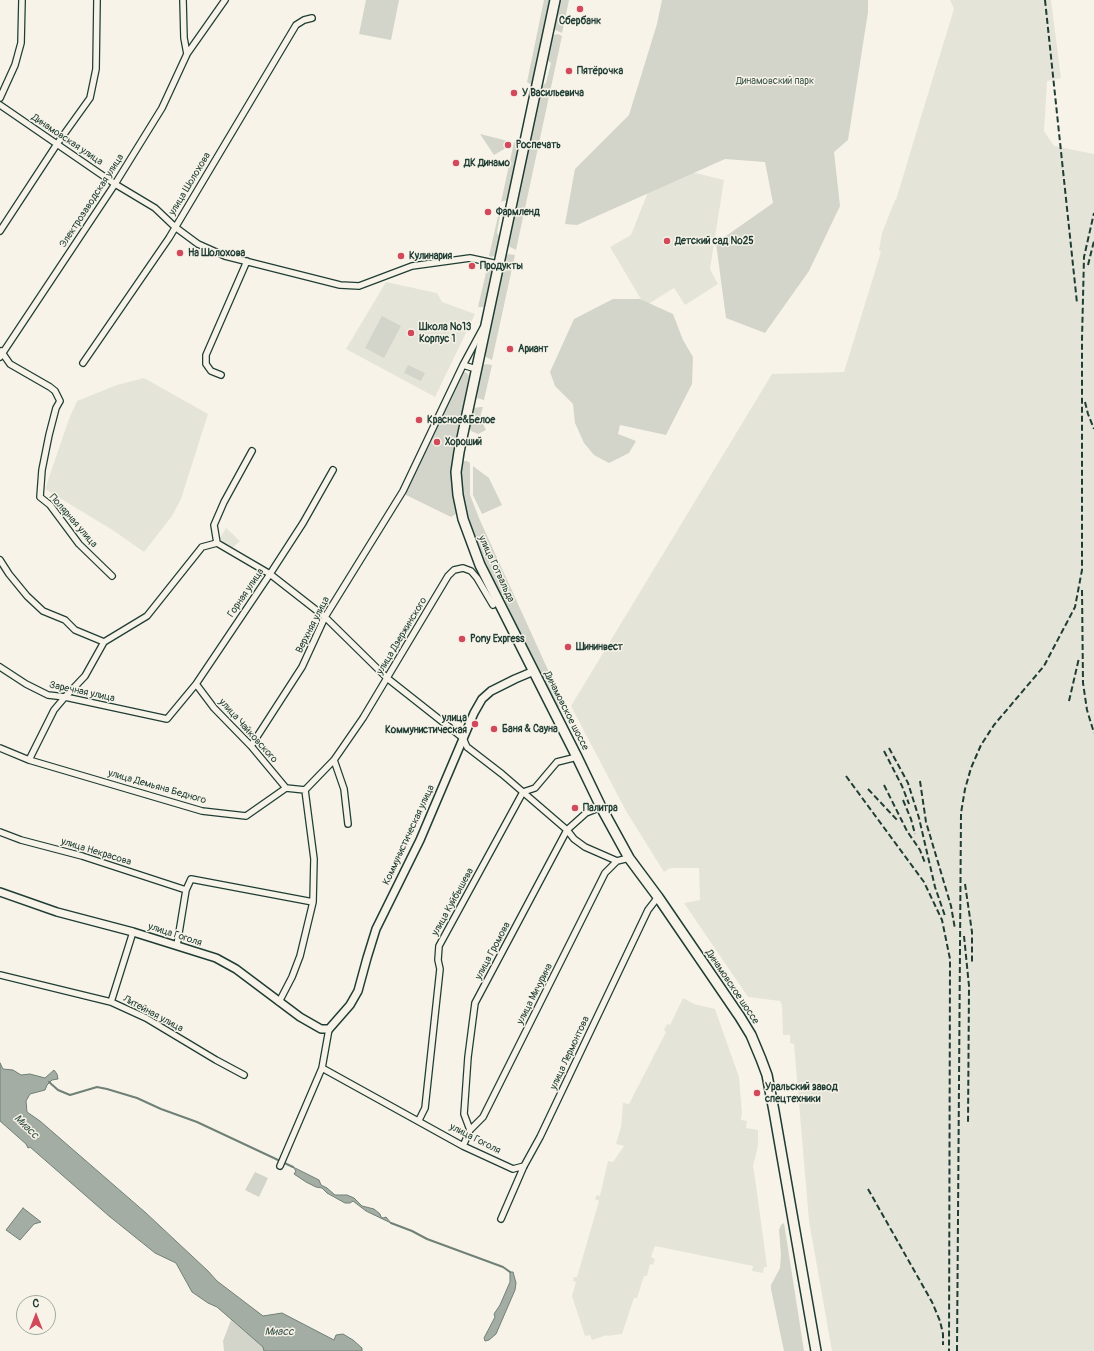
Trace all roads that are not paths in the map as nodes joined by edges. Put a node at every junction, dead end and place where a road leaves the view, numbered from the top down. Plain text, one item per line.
1 (22, 0) edge
2 (97, 0) edge
3 (183, 0) edge
4 (225, 0) edge
5 (555, 0) edge
6 (312, 18) dead end
7 (187, 54) junction
8 (0, 98) edge
9 (0, 105) edge
10 (57, 144) junction
11 (116, 184) junction
12 (175, 227) junction
13 (0, 231) edge
14 (247, 261) junction
15 (498, 264) junction
16 (486, 322) junction
17 (1, 353) edge
18 (83, 363) dead end
19 (463, 366) junction
20 (476, 369) junction
21 (221, 375) dead end
22 (252, 451) dead end
23 (333, 470) dead end
24 (217, 543) junction
25 (0, 560) edge
26 (270, 574) junction
27 (112, 576) dead end
28 (492, 605) dead end
29 (325, 617) junction
30 (104, 642) junction
31 (0, 667) edge
32 (534, 671) junction
33 (387, 678) junction
34 (196, 684) junction
35 (64, 697) junction
36 (167, 719) joint
37 (463, 738) junction
38 (251, 746) junction
39 (0, 748) edge
40 (577, 757) junction
41 (29, 760) junction
42 (334, 760) junction
43 (286, 788) junction
44 (305, 790) junction
45 (523, 792) junction
46 (601, 807) junction
47 (348, 824) dead end
48 (567, 830) junction
49 (0, 832) edge
50 (629, 858) junction
51 (617, 861) junction
52 (186, 890) junction
53 (0, 892) edge
54 (658, 898) junction
55 (313, 902) junction
56 (133, 932) junction
57 (177, 945) junction
58 (0, 975) edge
59 (111, 1002) junction
60 (279, 1002) junction
61 (328, 1029) junction
62 (322, 1068) junction
63 (244, 1076) dead end
64 (419, 1120) junction
65 (470, 1130) junction
66 (463, 1146) junction
67 (280, 1166) dead end
68 (524, 1166) junction
69 (501, 1219) dead end
70 (816, 1351) edge

1 - 8 street
2 - 10 street
3 - 7 street
4 - 7 street, Электрозаводская улица
5 - 15 main road, улица Готвальда
6 - 12 street, улица Шолохова
7 - 11 street, Электрозаводская улица
9 - 10 street, Динамовская улица
10 - 11 street, Динамовская улица
10 - 13 street
11 - 12 street, Динамовская улица
11 - 17 street, Электрозаводская улица
12 - 14 street, Динамовская улица
12 - 18 street, улица Шолохова
14 - 15 street, Динамовская улица
14 - 21 street
15 - 16 main road, улица Готвальда
16 - 19 street, Верхняя улица
16 - 20 main road, улица Готвальда
17 - 27 street, Полярная улица
19 - 20 street
19 - 29 street, Верхняя улица
20 - 32 main road, улица Готвальда
22 - 24 street
23 - 26 street, Горная улица
24 - 26 street
24 - 30 street
25 - 30 street
26 - 29 street
26 - 34 street, Горная улица
28 - 33 street, улица Дзержинского
29 - 33 street
29 - 38 street, Верхняя улица
30 - 35 street
31 - 35 street, Заречная улица
32 - 37 street, Коммунистическая улица
32 - 40 main road, Динамовское шоссе
33 - 37 street
33 - 42 street, улица Дзержинского
34 - 36 street, Горная улица
34 - 38 street, улица Чайковского
35 - 36 street, Заречная улица
35 - 41 street
37 - 45 street
37 - 61 street, Коммунистическая улица
38 - 43 street, улица Чайковского
39 - 41 street, улица Демьяна Бедного
40 - 45 street
40 - 46 main road, Динамовское шоссе
41 - 43 street, улица Демьяна Бедного
42 - 44 street, улица Дзержинского
42 - 47 street
43 - 44 street
44 - 55 street
45 - 48 street
45 - 64 street, улица Куйбышева
46 - 48 street, улица Громова
46 - 50 main road, Динамовское шоссе
48 - 51 street
48 - 65 street, улица Громова
49 - 52 street, улица Некрасова
50 - 51 street
50 - 54 main road, Динамовское шоссе
51 - 65 street, улица Мичурина
52 - 55 street
52 - 57 street
53 - 56 street, улица Гоголя
54 - 68 street, улица Лермонтова
54 - 70 main road, Динамовское шоссе
55 - 60 street
56 - 57 street, улица Гоголя
56 - 59 street
57 - 60 street, улица Гоголя
58 - 59 street, Литейная улица
59 - 63 street, Литейная улица
60 - 61 street, улица Гоголя
61 - 62 street
62 - 64 street, улица Гоголя
62 - 67 street
64 - 66 street, улица Гоголя
65 - 66 street, улица Мичурина
66 - 68 street, улица Гоголя
68 - 69 street, улица Лермонтова

